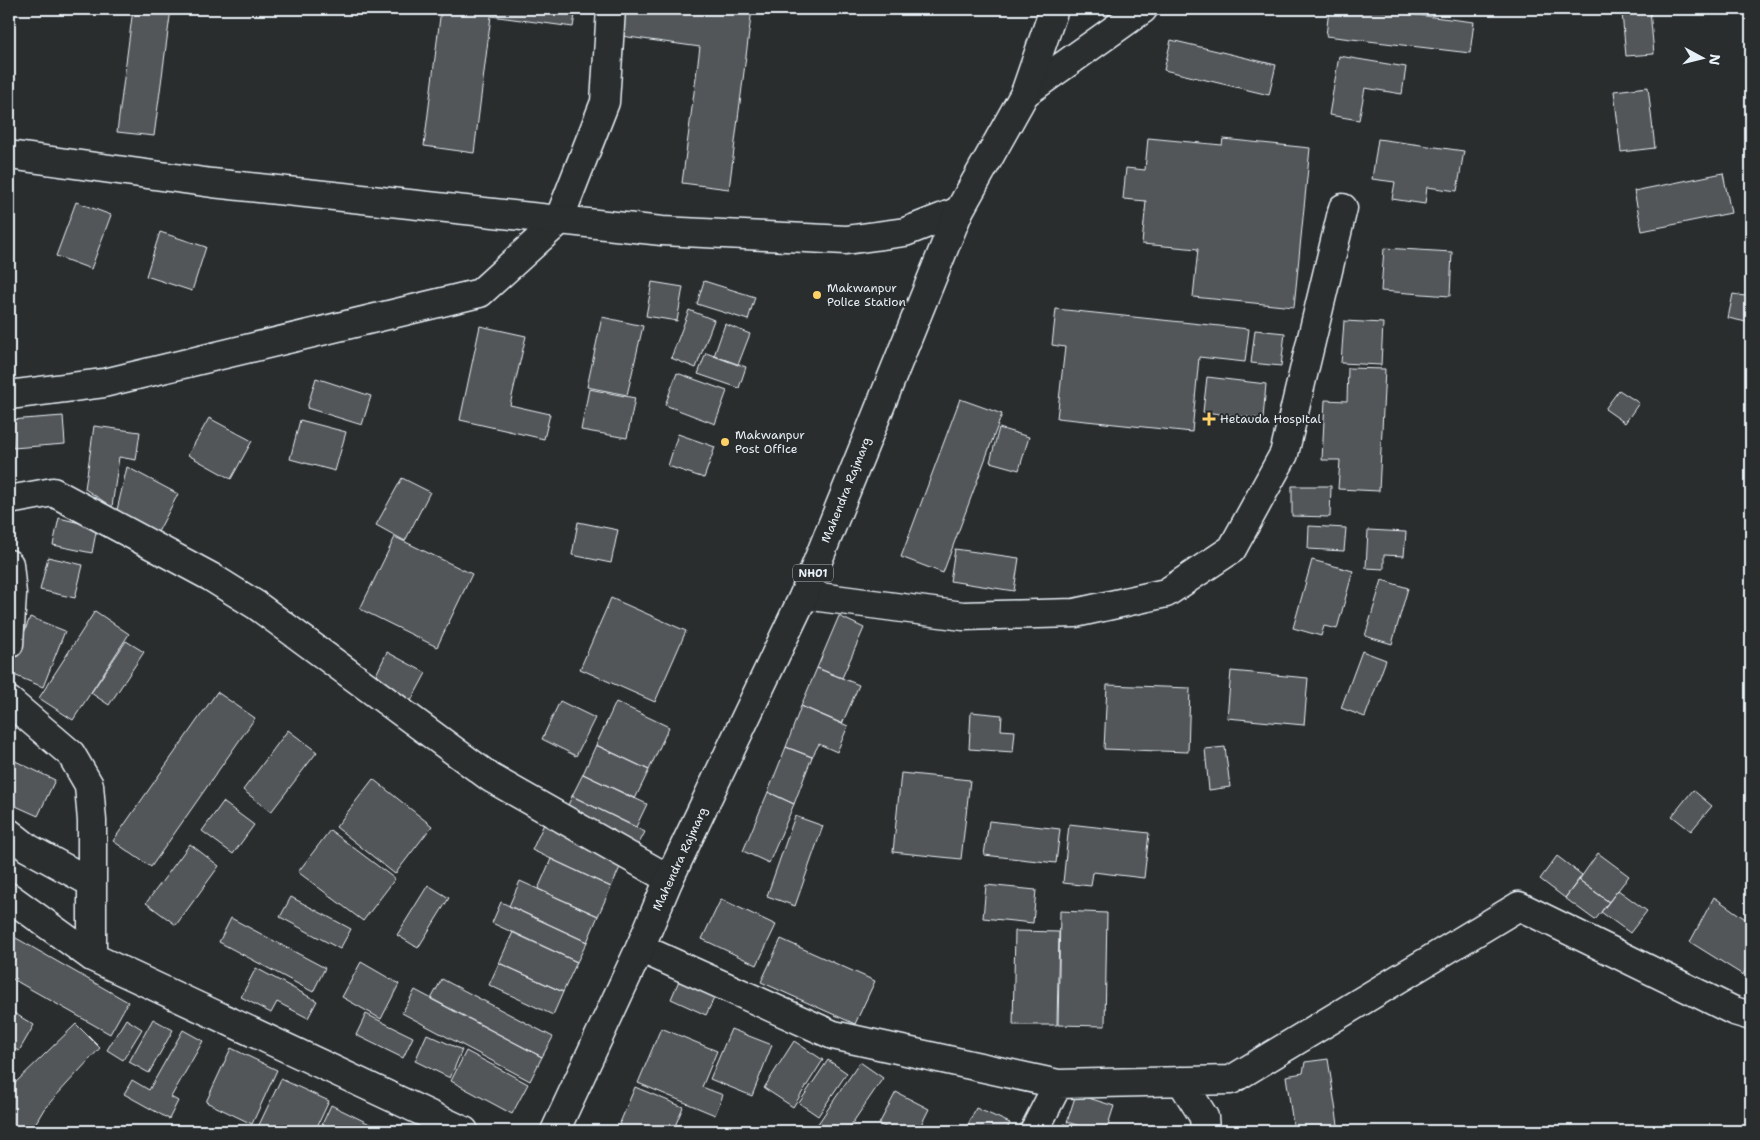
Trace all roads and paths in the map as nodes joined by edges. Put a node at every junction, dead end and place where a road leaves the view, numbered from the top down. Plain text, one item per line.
1 (612, 9) edge
2 (1054, 9) edge
3 (1142, 9) edge
4 (1026, 93) junction
5 (9, 155) edge
6 (1343, 208) dead end
7 (959, 211) junction
8 (558, 222) junction
9 (9, 395) edge
10 (9, 500) edge
11 (9, 564) edge
12 (804, 595) junction
13 (9, 644) edge
14 (9, 701) edge
15 (9, 833) edge
16 (670, 879) junction
17 (92, 883) junction
18 (9, 897) edge
19 (640, 948) junction
20 (92, 957) junction
21 (1751, 1016) edge
22 (1181, 1081) junction
23 (1058, 1084) junction
24 (464, 1131) edge
25 (555, 1131) edge
26 (1034, 1131) edge
27 (1205, 1131) edge

1 - 8 main road
2 - 4 main road, Mahendra Rajmarg / NH01
3 - 4 main road
4 - 7 main road, Mahendra Rajmarg / NH01
5 - 8 main road
6 - 12 main road
7 - 8 main road
7 - 12 main road, Mahendra Rajmarg / NH01
8 - 9 main road
10 - 16 main road
11 - 13 main road
12 - 16 main road, Mahendra Rajmarg / NH01
14 - 17 main road
15 - 17 main road
16 - 19 main road, Mahendra Rajmarg / NH01
17 - 20 main road
18 - 20 main road
19 - 23 main road
19 - 25 main road, Mahendra Rajmarg / NH01
20 - 24 main road
21 - 22 main road
22 - 23 main road
22 - 27 main road
23 - 26 main road

